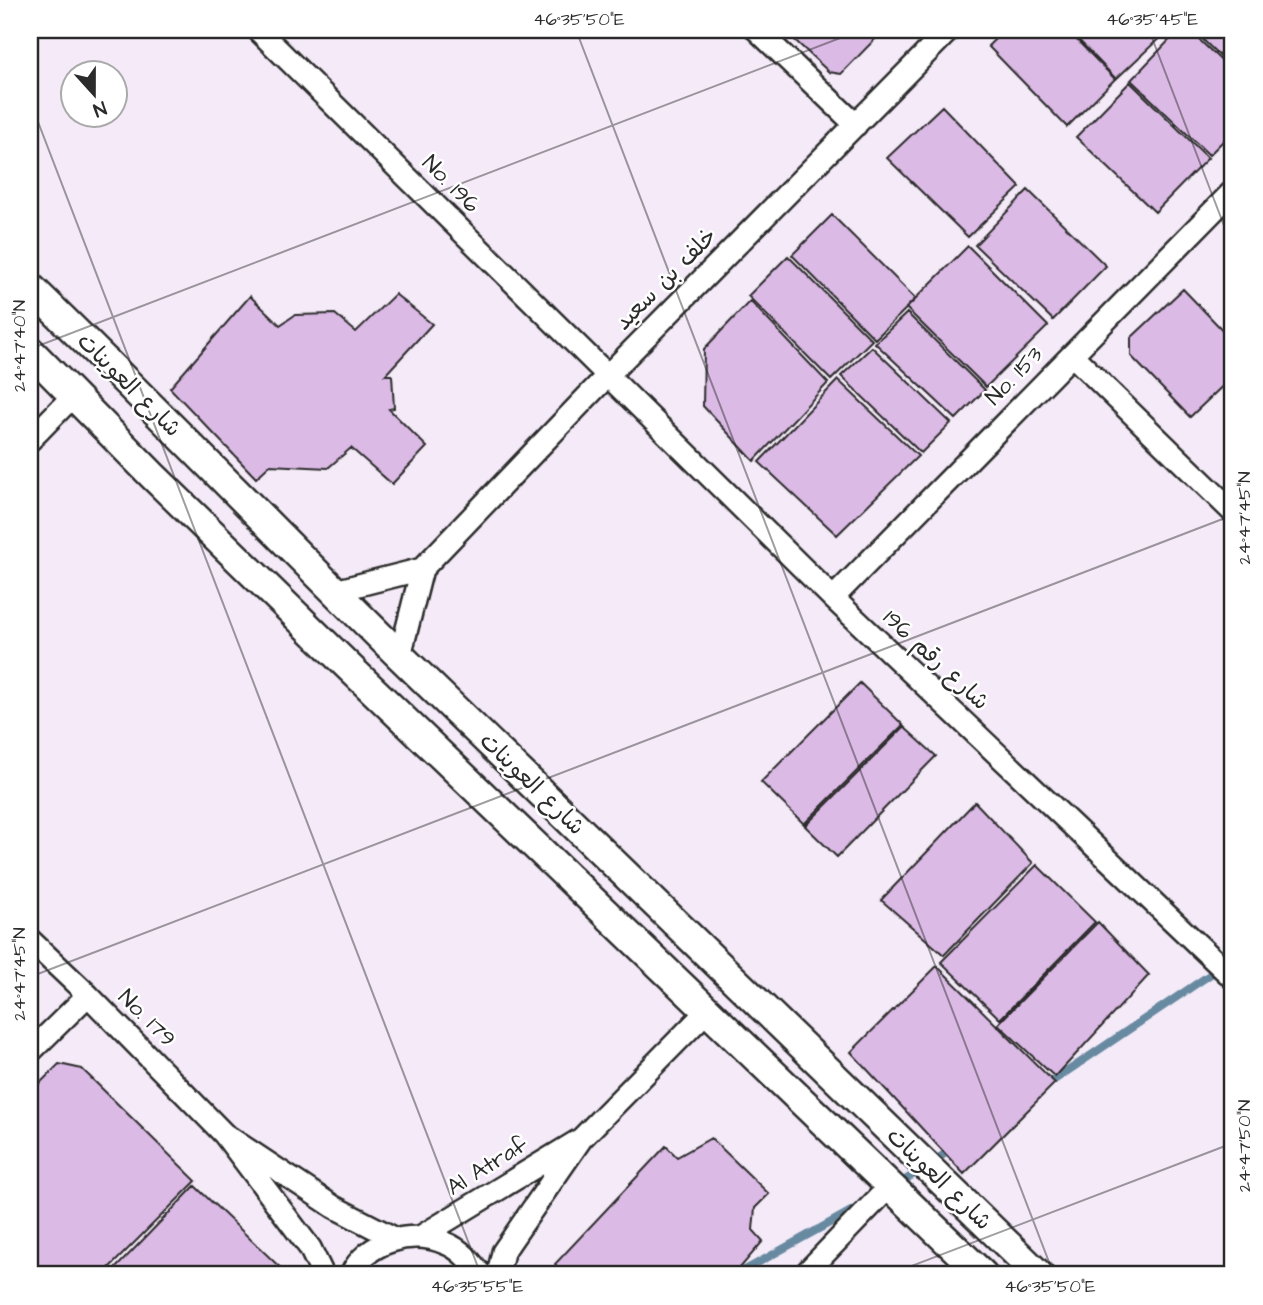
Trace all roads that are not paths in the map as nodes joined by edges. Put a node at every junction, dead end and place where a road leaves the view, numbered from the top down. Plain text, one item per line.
1 (258, 30) edge
2 (758, 30) edge
3 (949, 30) edge
4 (856, 125) junction
5 (1233, 191) edge
6 (30, 287) edge
7 (30, 351) edge
8 (1072, 355) junction
9 (122, 376) junction
10 (607, 376) junction
11 (81, 401) junction
12 (30, 440) edge
13 (1233, 512) edge
14 (422, 569) junction
15 (335, 590) junction
16 (833, 598) junction
17 (400, 656) junction
18 (30, 940) edge
19 (702, 949) junction
20 (672, 976) junction
21 (1233, 978) edge
22 (88, 995) junction
23 (708, 1010) junction
24 (775, 1021) junction
25 (747, 1047) junction
26 (30, 1052) edge
27 (225, 1134) junction
28 (581, 1139) junction
29 (890, 1186) junction
30 (420, 1237) junction
31 (396, 1239) junction
32 (323, 1275) edge
33 (351, 1275) edge
34 (481, 1275) edge
35 (498, 1275) edge
36 (804, 1275) edge
37 (983, 1275) edge
38 (1039, 1275) edge

1 - 10 street, No. 196
2 - 4 street
3 - 4 street, خلف بن سعيد
4 - 10 street, خلف بن سعيد
5 - 8 street, No. 153
6 - 9 street, شارع العوينات
7 - 11 street, شارع العوينات
8 - 13 street
8 - 16 street, No. 153
9 - 11 street
9 - 15 street, شارع العوينات
10 - 14 street, خلف بن سعيد
10 - 16 street, شارع رقم 196
11 - 12 street
11 - 20 street, شارع العوينات
14 - 15 street
14 - 17 street, خلف بن سعيد
15 - 17 street, شارع العوينات
16 - 21 street, شارع رقم 196
17 - 19 street, شارع العوينات
18 - 22 street, No. 179
19 - 20 street
19 - 24 street, شارع العوينات
20 - 23 street, شارع العوينات
22 - 26 street
22 - 27 street, No. 179
23 - 25 street, شارع العوينات
23 - 28 street, Al Atraf
24 - 25 street
24 - 38 street, شارع العوينات
25 - 29 street, شارع العوينات
27 - 31 street, No. 179
27 - 32 street, No. 179
28 - 30 street, Al Atraf
28 - 35 street, Al Atraf
29 - 36 street
29 - 37 street, شارع العوينات
30 - 31 street, Al Atraf
30 - 34 street, Al Atraf
31 - 33 street, Al Atraf

